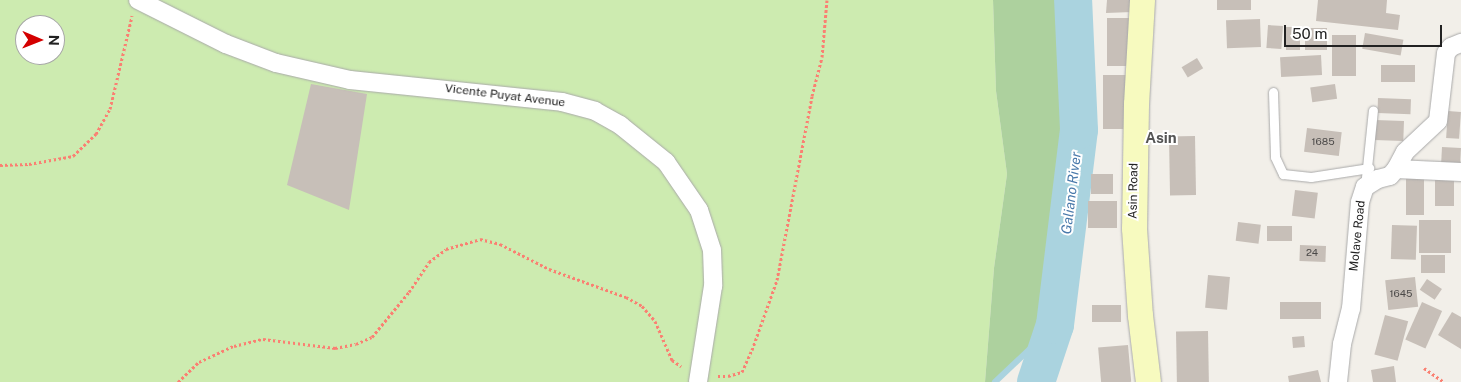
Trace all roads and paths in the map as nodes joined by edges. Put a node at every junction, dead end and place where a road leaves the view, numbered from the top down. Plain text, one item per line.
1 (827, 0) edge
2 (1142, 0) edge
3 (136, 4) edge
4 (1461, 43) edge
5 (1274, 92) dead end
6 (1373, 110) dead end
7 (0, 165) edge
8 (1369, 168) junction
9 (1396, 169) junction
10 (1461, 172) edge
11 (1365, 187) junction
12 (1424, 368) dead end
13 (699, 377) edge
14 (178, 382) edge
15 (1148, 382) edge
16 (1338, 382) edge
17 (1444, 382) edge

1 - 13 path
2 - 15 main road, Asin Road
3 - 7 path
3 - 13 street, Vicente Puyat Avenue
4 - 9 street, Molave Road
5 - 8 lane
6 - 8 lane
8 - 11 lane
9 - 10 street
9 - 11 street, Molave Road
11 - 16 street, Molave Road
12 - 17 path
13 - 14 path

